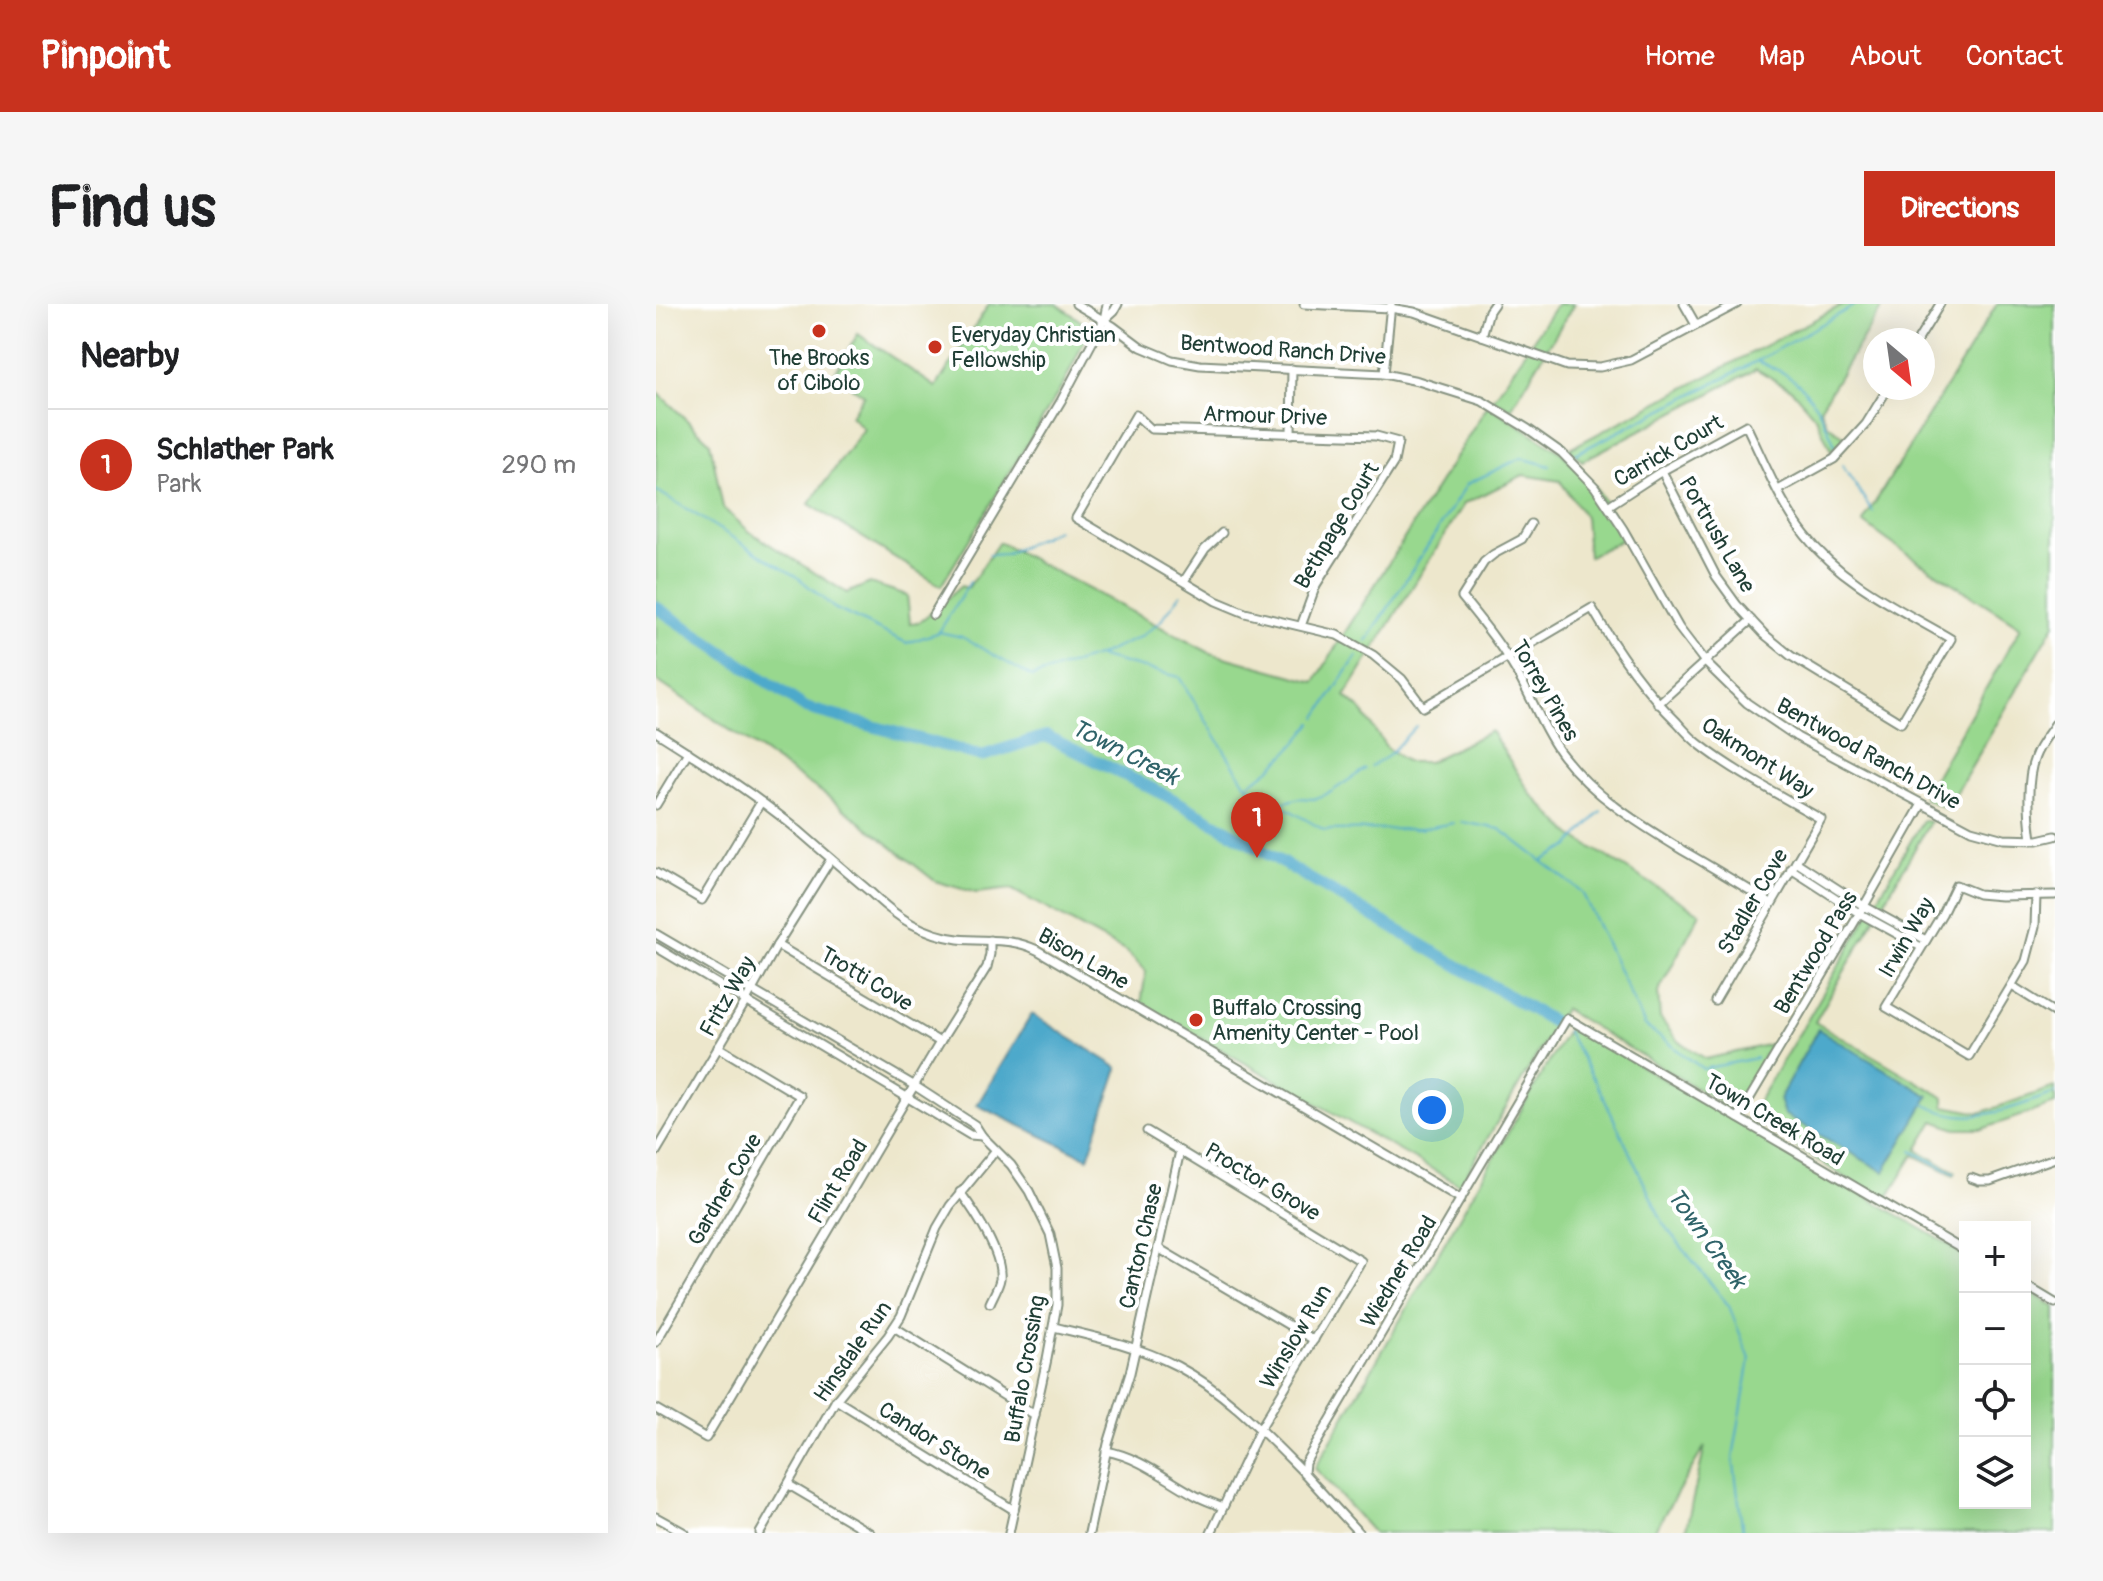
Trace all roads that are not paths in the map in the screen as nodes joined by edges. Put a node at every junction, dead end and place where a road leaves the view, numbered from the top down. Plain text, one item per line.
1 (1076, 304) edge
2 (1107, 304) edge
3 (1118, 304) edge
4 (1304, 304) edge
5 (1494, 304) edge
6 (1684, 304) edge
7 (1737, 304) edge
8 (1940, 304) edge
9 (1390, 306) edge
10 (1104, 320) junction
11 (1696, 325) junction
12 (1925, 328) edge
13 (1482, 336) junction
14 (1292, 369) junction
15 (1384, 374) junction
16 (1881, 400) edge
17 (1291, 434) junction
18 (1398, 442) joint
19 (1662, 471) junction
20 (1778, 490) junction
21 (1608, 506) junction
22 (1531, 524) dead end
23 (1222, 533) dead end
24 (1184, 581) junction
25 (933, 615) dead end
26 (1751, 620) junction
27 (1301, 626) junction
28 (1508, 657) junction
29 (1705, 662) junction
30 (1658, 704) junction
31 (2055, 724) edge
32 (656, 732) edge
33 (688, 752) junction
34 (761, 802) junction
35 (1922, 804) junction
36 (656, 805) edge
37 (1821, 819) joint
38 (2055, 836) edge
39 (2032, 840) junction
40 (831, 859) junction
41 (1794, 866) junction
42 (656, 873) edge
43 (2036, 895) junction
44 (2055, 895) edge
45 (1771, 903) junction
46 (1862, 910) junction
47 (656, 934) edge
48 (990, 940) junction
49 (1924, 944) junction
50 (777, 945) junction
51 (656, 947) edge
52 (2012, 986) junction
53 (752, 990) junction
54 (746, 1001) junction
55 (1715, 1001) dead end
56 (2055, 1013) edge
57 (1567, 1018) joint
58 (940, 1042) junction
59 (718, 1047) junction
60 (915, 1086) junction
61 (909, 1097) junction
62 (1738, 1118) junction
63 (1147, 1131) dead end
64 (982, 1136) junction
65 (996, 1150) junction
66 (1180, 1151) junction
67 (656, 1152) edge
68 (2055, 1158) edge
69 (1971, 1178) dead end
70 (960, 1192) junction
71 (1461, 1199) junction
72 (1959, 1247) edge
73 (1158, 1248) junction
74 (1361, 1261) joint
75 (2031, 1289) edge
76 (990, 1303) dead end
77 (2055, 1303) edge
78 (894, 1327) junction
79 (1054, 1327) junction
80 (1314, 1340) junction
81 (656, 1342) edge
82 (1136, 1348) junction
83 (836, 1400) junction
84 (656, 1409) edge
85 (1035, 1415) junction
86 (1260, 1429) junction
87 (1106, 1451) junction
88 (1304, 1473) junction
89 (789, 1485) junction
90 (1223, 1507) junction
91 (1014, 1510) junction
92 (656, 1517) edge
93 (685, 1533) edge
94 (760, 1533) edge
95 (870, 1533) edge
96 (1009, 1533) edge
97 (1089, 1533) edge
98 (1211, 1533) edge
99 (1359, 1533) edge

1 - 10 street, Bentwood Ranch Drive
2 - 10 street
3 - 10 street
4 - 9 street
5 - 13 street
6 - 11 street
7 - 11 street
8 - 12 street
9 - 13 street
9 - 15 street
10 - 14 street, Bentwood Ranch Drive
10 - 25 street
11 - 13 street
14 - 15 street, Bentwood Ranch Drive
14 - 17 street
15 - 21 street, Bentwood Ranch Drive
16 - 20 street
17 - 18 street, Armour Drive
17 - 24 street, Armour Drive
18 - 27 street, Bethpage Court
19 - 20 street, Carrick Court
19 - 21 street, Carrick Court
19 - 26 street, Portrush Lane
20 - 26 street, Portrush Lane
21 - 29 street, Bentwood Ranch Drive
22 - 28 street, Torrey Pines
23 - 24 street
24 - 27 street
26 - 29 street
27 - 28 street
28 - 30 street, Oakmont Way
28 - 45 street, Torrey Pines
29 - 30 street
29 - 35 street, Bentwood Ranch Drive
30 - 37 street, Oakmont Way
31 - 39 street
32 - 33 street, Bison Lane
33 - 34 street, Bison Lane
33 - 36 street
34 - 40 street, Bison Lane
34 - 42 street
35 - 39 street, Bentwood Ranch Drive
35 - 46 street, Bentwood Pass
37 - 41 street, Stadler Cove
38 - 39 street, Bentwood Ranch Drive
40 - 48 street, Bison Lane
40 - 50 street, Fritz Way
41 - 45 street, Stadler Cove
41 - 46 street
43 - 44 street
43 - 49 street, Irwin Way
43 - 52 street
45 - 55 street, Stadler Cove
46 - 49 street
46 - 62 street, Bentwood Pass
47 - 53 street, Buffalo Crossing
48 - 58 street, Flint Road
48 - 71 street, Bison Lane
49 - 52 street, Irwin Way
50 - 53 street, Fritz Way
50 - 58 street, Trotti Cove
51 - 54 street, Buffalo Crossing
52 - 56 street
53 - 54 street, Fritz Way
53 - 60 street, Buffalo Crossing
54 - 59 street, Fritz Way
54 - 61 street, Buffalo Crossing
57 - 62 street, Town Creek Road
57 - 71 street, Wiedner Road
58 - 60 street, Flint Road
59 - 67 street, Fritz Way
59 - 81 street, Gardner Cove
60 - 61 street, Flint Road
60 - 64 street, Buffalo Crossing
61 - 64 street, Buffalo Crossing
61 - 84 street, Flint Road
62 - 72 street, Town Creek Road
63 - 66 street, Proctor Grove
64 - 65 street, Buffalo Crossing
65 - 70 street, Hinsdale Run
65 - 79 street, Buffalo Crossing
66 - 73 street, Canton Chase
66 - 74 street, Proctor Grove
68 - 69 street
70 - 76 street
70 - 78 street, Hinsdale Run
71 - 88 street, Wiedner Road
73 - 80 street
73 - 82 street, Canton Chase
74 - 80 street, Winslow Run
75 - 77 street
78 - 83 street, Hinsdale Run
78 - 85 street
79 - 82 street
79 - 85 street, Buffalo Crossing
80 - 86 street, Winslow Run
82 - 86 street
82 - 87 street, Canton Chase
83 - 89 street, Hinsdale Run
83 - 91 street, Candor Stone
85 - 91 street, Buffalo Crossing
86 - 88 street
86 - 90 street, Winslow Run
87 - 90 street
87 - 97 street, Canton Chase
88 - 99 street
89 - 94 street, Hinsdale Run
89 - 95 street
90 - 98 street, Winslow Run
91 - 96 street, Buffalo Crossing
92 - 93 street

